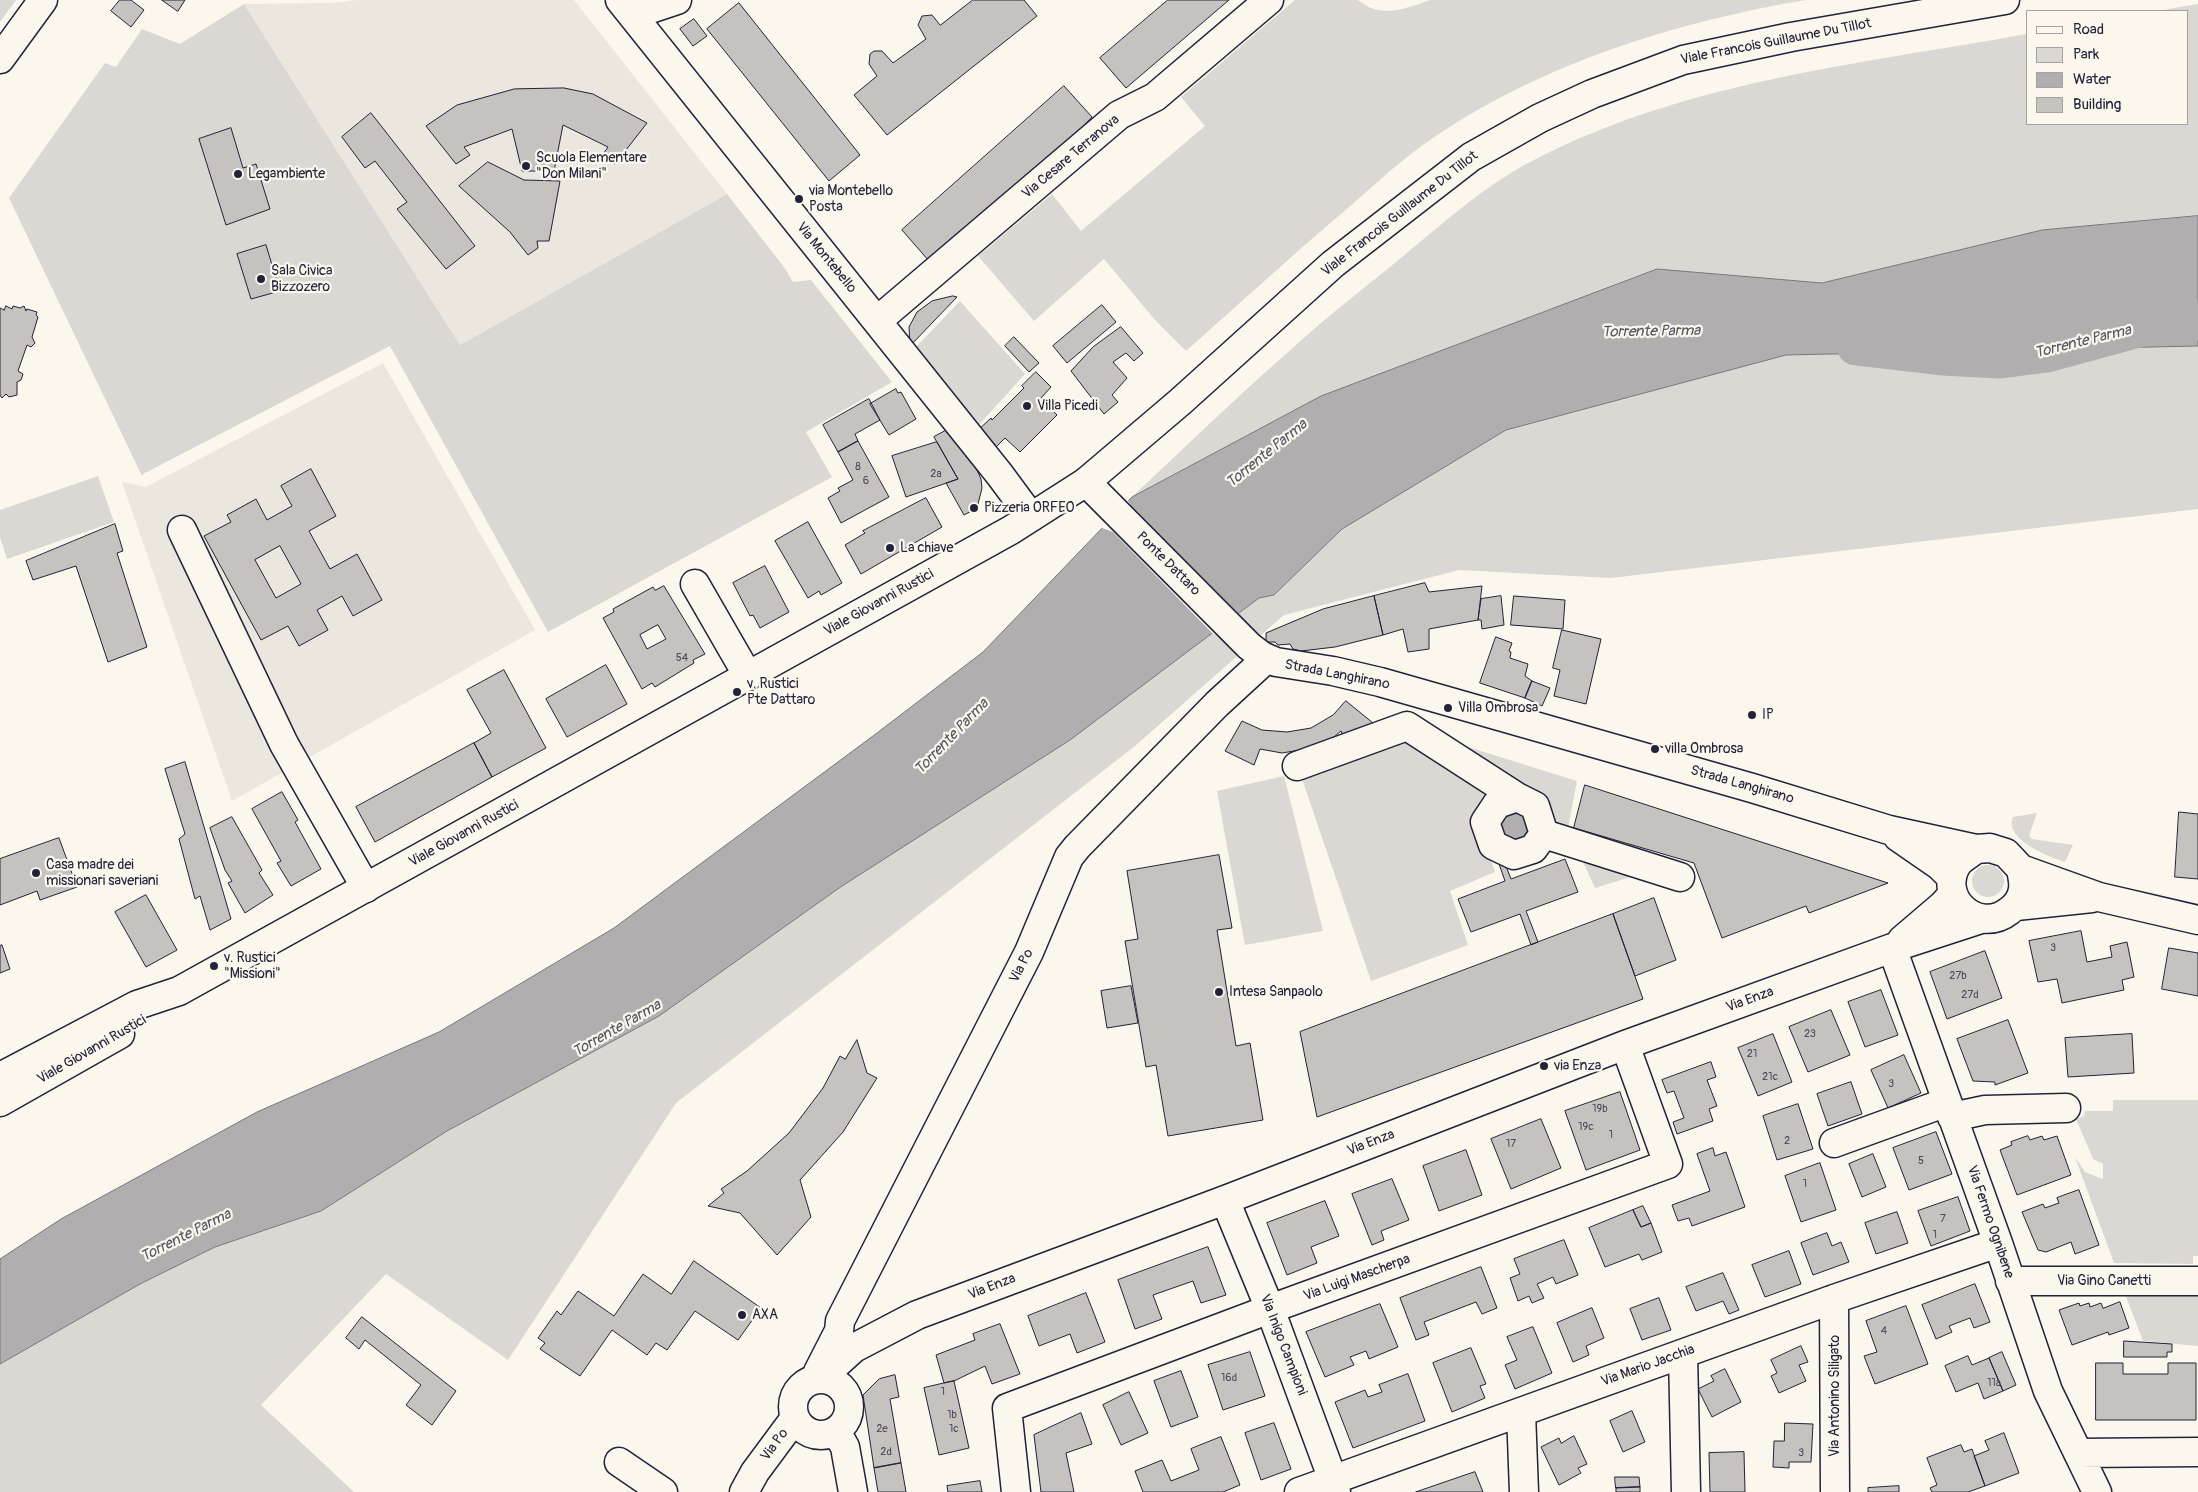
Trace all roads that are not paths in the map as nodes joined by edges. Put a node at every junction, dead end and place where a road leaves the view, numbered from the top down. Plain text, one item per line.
1 (43, 0) edge
2 (676, 0) edge
3 (1269, 0) edge
4 (2005, 0) edge
5 (627, 8) edge
6 (0, 59) edge
7 (877, 321) junction
8 (1086, 482) junction
9 (1031, 517) junction
10 (182, 530) dead end
11 (696, 584) dead end
12 (1258, 652) junction
13 (748, 676) junction
14 (1297, 766) dead end
15 (1517, 797) junction
16 (1889, 830) junction
17 (1544, 834) junction
18 (1976, 849) junction
19 (2021, 870) junction
20 (1680, 876) dead end
21 (1952, 886) junction
22 (366, 888) junction
23 (2099, 897) junction
24 (2016, 906) junction
25 (1981, 919) junction
26 (2198, 920) edge
27 (1892, 948) junction
28 (180, 991) junction
29 (1625, 1045) junction
30 (0, 1077) edge
31 (0, 1102) edge
32 (2066, 1108) dead end
33 (1949, 1110) junction
34 (1834, 1143) dead end
35 (1225, 1200) junction
36 (1998, 1242) junction
37 (2010, 1281) junction
38 (2198, 1281) edge
39 (1834, 1299) junction
40 (1270, 1309) junction
41 (840, 1321) junction
42 (863, 1343) junction
43 (1683, 1354) junction
44 (826, 1382) junction
45 (1521, 1412) junction
46 (801, 1425) junction
47 (836, 1431) junction
48 (2198, 1452) edge
49 (2078, 1453) junction
50 (619, 1462) dead end
51 (750, 1482) edge
52 (1334, 1486) edge
53 (663, 1492) edge
54 (853, 1492) edge
55 (1016, 1492) edge
56 (1300, 1492) edge
57 (1524, 1492) edge
58 (1686, 1492) edge
59 (1835, 1492) edge
60 (2097, 1492) edge

1 - 6 street
2 - 5 street
3 - 7 street, Via Cesare Terranova
4 - 8 street, Viale Francois Guillaume Du Tillot
5 - 7 street, Via Montebello
7 - 9 street, Via Montebello
8 - 9 street, Viale Giovanni Rustici
8 - 12 street, Ponte Dattaro
9 - 13 street, Viale Giovanni Rustici
10 - 22 street
11 - 13 street
12 - 16 street, Strada Langhirano
12 - 41 street, Via Po
13 - 22 street, Viale Giovanni Rustici
14 - 15 street
15 - 17 street
15 - 17 street
16 - 18 street, Strada Langhirano
16 - 21 street, Strada Langhirano
17 - 20 street
18 - 19 street, Strada Langhirano
18 - 21 street
19 - 23 street, Strada Langhirano
19 - 24 street
21 - 25 street, Strada Langhirano
21 - 27 street, Via Enza
22 - 28 street, Viale Giovanni Rustici
23 - 24 street, Strada Langhirano
23 - 26 street, Strada Langhirano
24 - 25 street, Strada Langhirano
25 - 27 street, Via Enza
27 - 29 street, Via Enza
27 - 33 street, Via Fermo Ognibene
28 - 30 street, Viale Giovanni Rustici
28 - 31 street, Viale Giovanni Rustici
29 - 35 street, Via Enza
29 - 40 street, Via Luigi Mascherpa
32 - 33 street
33 - 34 street
33 - 36 street, Via Fermo Ognibene
35 - 40 street, Via Inigo Campioni
35 - 42 street, Via Enza
36 - 37 street, Via Fermo Ognibene
36 - 39 street, Via Mario Jacchia
37 - 38 street, Via Gino Canetti
37 - 49 street, Via Fermo Ognibene
39 - 43 street, Via Mario Jacchia
39 - 59 street, Via Antonino Siligato
40 - 52 street, Via Inigo Campioni
40 - 55 street, Via Luigi Mascherpa
41 - 42 street
41 - 44 street, Via Po
42 - 44 street
43 - 45 street, Via Mario Jacchia
43 - 58 street
44 - 46 street, Via Po
44 - 47 street
45 - 52 street, Via Mario Jacchia
45 - 57 street
46 - 47 street, Via Po
46 - 51 street, Via Po
47 - 54 street
48 - 49 street
49 - 60 street, Via Fermo Ognibene
50 - 53 street
52 - 56 street, Via Mario Jacchia

